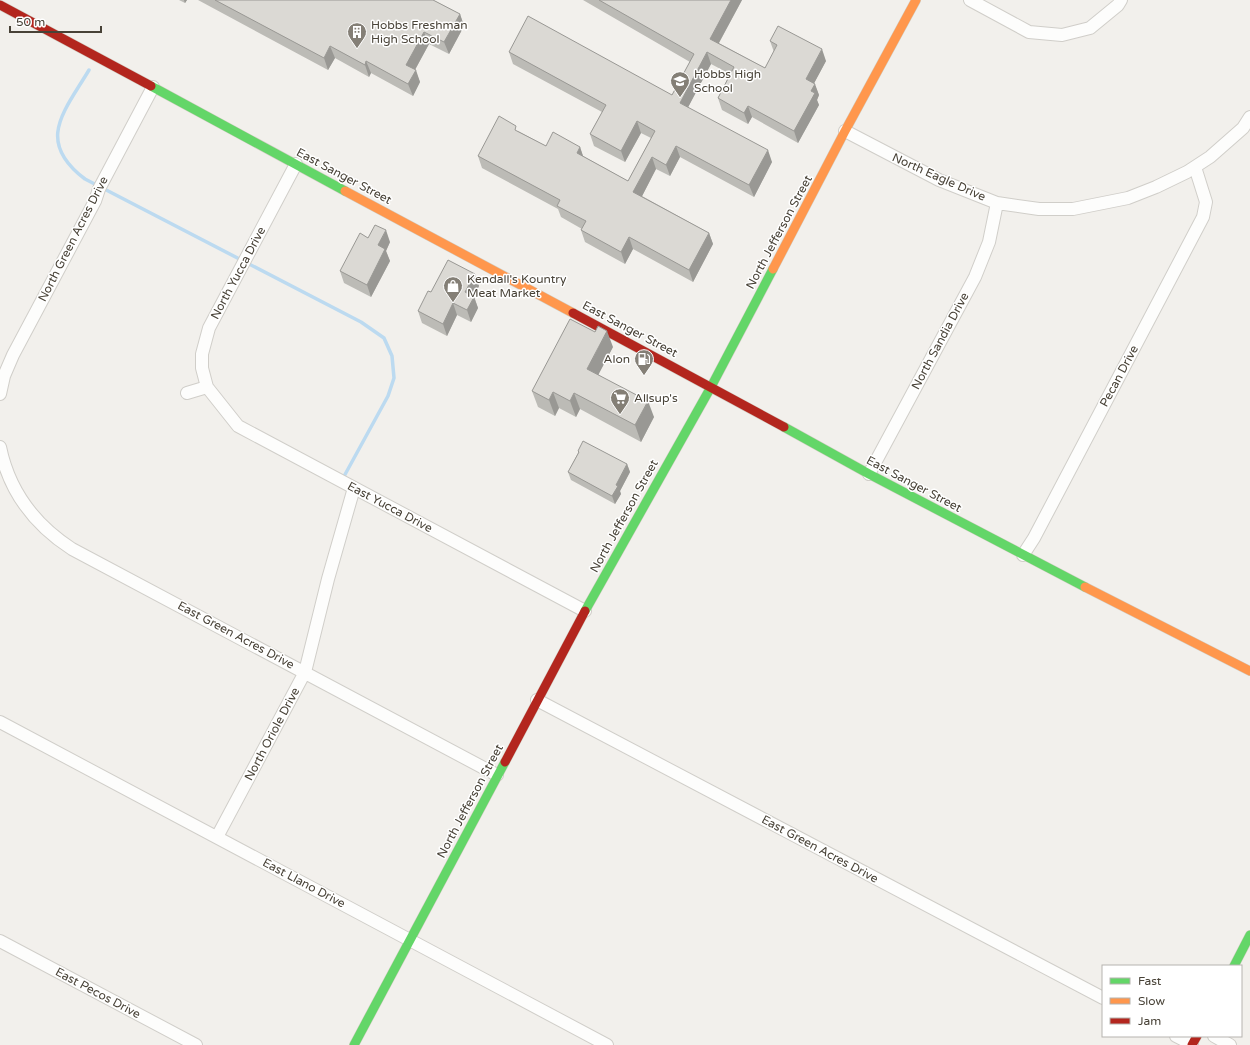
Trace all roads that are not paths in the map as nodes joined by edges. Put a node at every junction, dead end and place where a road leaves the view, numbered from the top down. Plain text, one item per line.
1 (916, 0) edge
2 (970, 0) edge
3 (1121, 0) edge
4 (0, 5) edge
5 (152, 87) junction
6 (1250, 117) edge
7 (845, 132) junction
8 (296, 164) junction
9 (1195, 166) junction
10 (997, 203) junction
11 (207, 387) junction
12 (711, 387) junction
13 (187, 393) dead end
14 (0, 394) edge
15 (0, 447) edge
16 (3, 465) edge
17 (870, 474) junction
18 (354, 488) junction
19 (1023, 555) junction
20 (585, 611) junction
21 (1250, 671) edge
22 (305, 672) junction
23 (537, 700) junction
24 (0, 722) edge
25 (497, 775) junction
26 (217, 837) junction
27 (1250, 935) edge
28 (410, 940) junction
29 (0, 941) edge
30 (1235, 965) edge
31 (1102, 997) edge
32 (1179, 1037) edge
33 (1216, 1037) edge
34 (1194, 1042) edge
35 (196, 1045) edge
36 (354, 1045) edge
37 (607, 1045) edge
38 (1230, 1045) edge

1 - 7 main road, North Jefferson Street
2 - 3 street
4 - 5 main road, East Sanger Street
5 - 8 main road, East Sanger Street
5 - 14 street, North Green Acres Drive
6 - 9 street, North Eagle Drive
7 - 10 street, North Eagle Drive
7 - 12 main road, North Jefferson Street
8 - 11 street, North Yucca Drive
8 - 12 main road, East Sanger Street
9 - 10 street, North Eagle Drive
9 - 19 street, Pecan Drive
10 - 17 street, North Sandia Drive
11 - 13 street
11 - 18 street, East Yucca Drive
12 - 17 main road, East Sanger Street
12 - 20 main road, North Jefferson Street
15 - 16 street
16 - 22 street, East Green Acres Drive
17 - 19 main road, East Sanger Street
18 - 20 street, East Yucca Drive
18 - 22 street, North Oriole Drive
19 - 21 main road, East Sanger Street
20 - 23 main road, North Jefferson Street
22 - 25 street, East Green Acres Drive
22 - 26 street, North Oriole Drive
23 - 25 main road, North Jefferson Street
23 - 31 street, East Green Acres Drive
24 - 26 street, East Llano Drive
25 - 28 main road, North Jefferson Street
26 - 28 street, East Llano Drive
27 - 30 main road
28 - 36 main road, North Jefferson Street
28 - 37 street, East Llano Drive
29 - 35 street, East Pecos Drive
32 - 34 street
33 - 38 street

